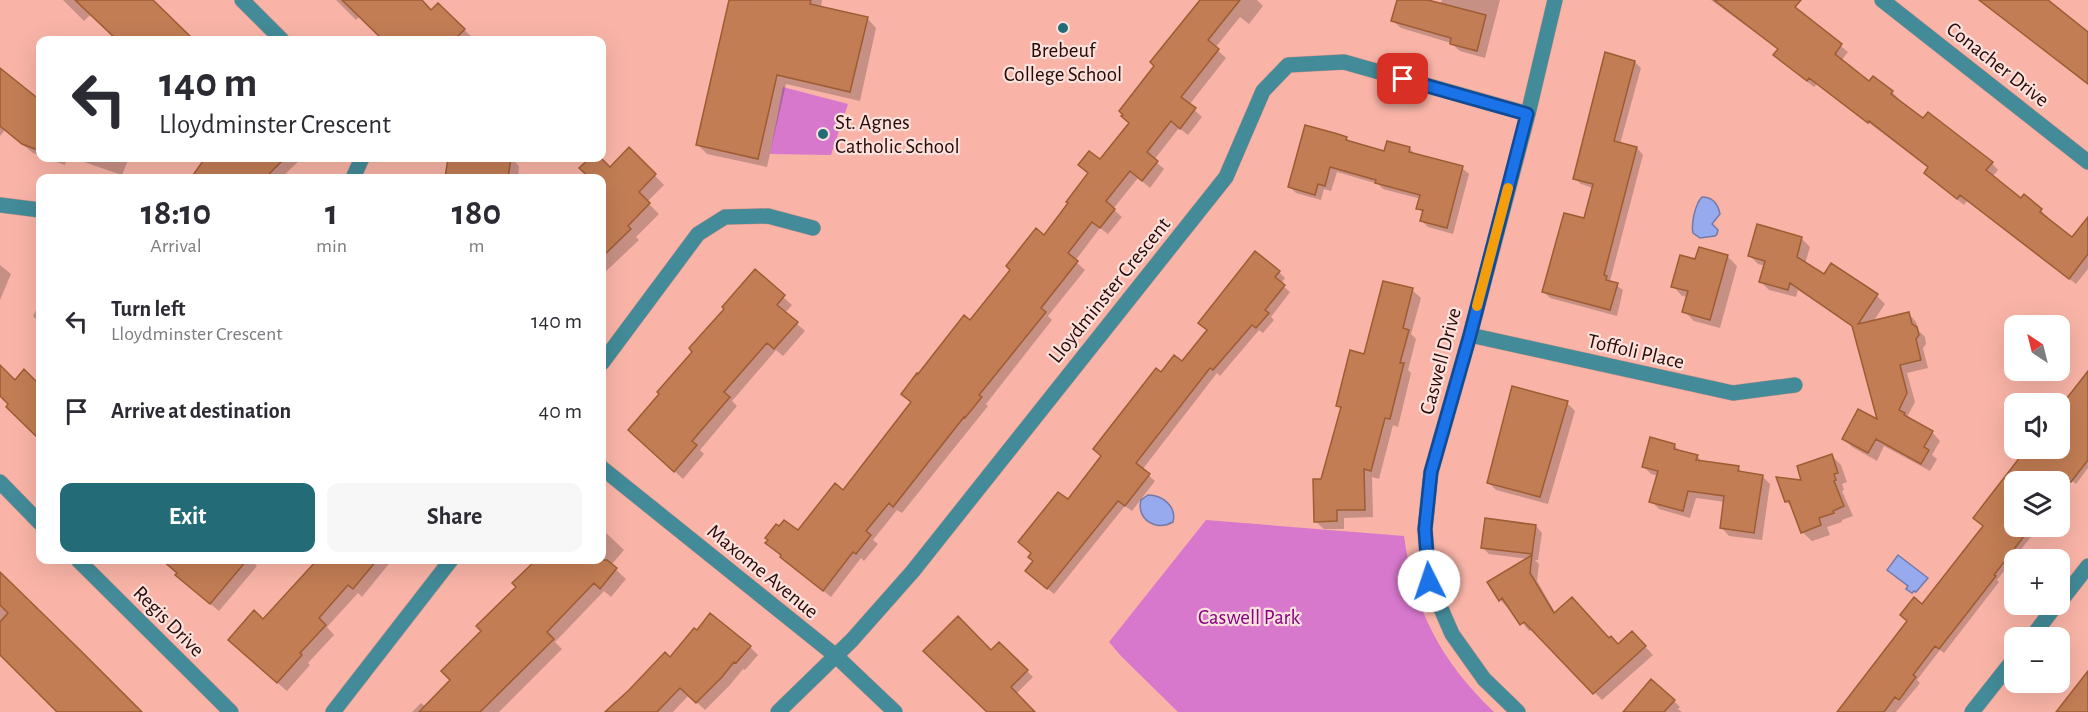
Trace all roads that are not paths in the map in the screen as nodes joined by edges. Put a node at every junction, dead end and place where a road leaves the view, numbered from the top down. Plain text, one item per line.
1 (242, 0) edge
2 (1555, 0) edge
3 (1882, 0) edge
4 (278, 36) edge
5 (1527, 114) junction
6 (2088, 162) edge
7 (0, 205) edge
8 (36, 210) edge
9 (813, 228) dead end
10 (1470, 335) junction
11 (606, 358) edge
12 (1795, 385) dead end
13 (606, 471) edge
14 (0, 482) edge
15 (36, 519) edge
16 (82, 564) edge
17 (448, 564) edge
18 (2088, 566) edge
19 (2070, 588) edge
20 (2049, 615) edge
21 (2039, 627) edge
22 (836, 656) junction
23 (2004, 672) edge
24 (231, 712) edge
25 (333, 712) edge
26 (778, 712) edge
27 (895, 712) edge
28 (1518, 712) edge
29 (1972, 712) edge

1 - 4 street
2 - 5 street, Caswell Drive
3 - 6 street, Conacher Drive
5 - 10 street, Caswell Drive
5 - 22 street, Lloydminster Crescent
7 - 8 street
9 - 11 street
10 - 12 street, Toffoli Place
10 - 28 street, Caswell Drive
13 - 22 street, Maxome Avenue
14 - 15 street
16 - 24 street, Regis Drive
17 - 25 street
18 - 19 street
20 - 21 street
22 - 26 street, Lloydminster Crescent
22 - 27 street, Maxome Avenue
23 - 29 street

